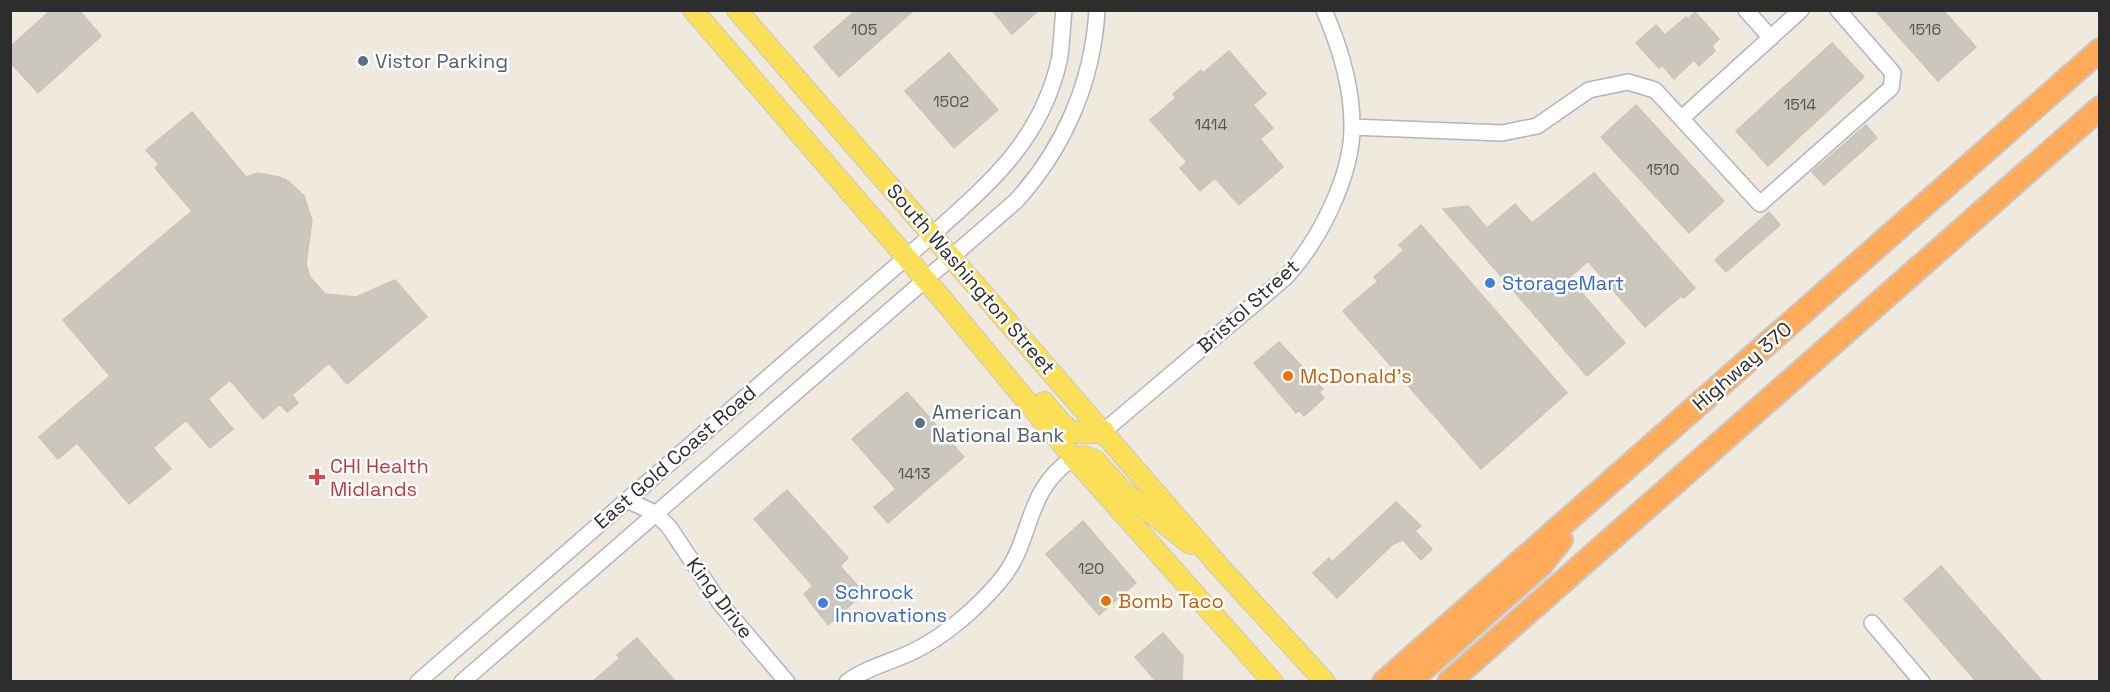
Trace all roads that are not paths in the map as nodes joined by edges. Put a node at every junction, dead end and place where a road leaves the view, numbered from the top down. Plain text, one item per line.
1 (693, 10) edge
2 (737, 10) edge
3 (1064, 10) edge
4 (1096, 10) edge
5 (1324, 10) edge
6 (1746, 10) edge
7 (1801, 10) edge
8 (1838, 10) edge
9 (1771, 38) junction
10 (2100, 50) edge
11 (2100, 108) edge
12 (1683, 117) junction
13 (1353, 127) junction
14 (933, 234) junction
15 (951, 256) junction
16 (905, 257) junction
17 (925, 280) junction
18 (977, 341) junction
19 (1104, 431) junction
20 (1073, 458) junction
21 (644, 484) junction
22 (1599, 492) junction
23 (627, 500) junction
24 (655, 513) junction
25 (1219, 566) junction
26 (1872, 622) dead end
27 (418, 681) edge
28 (462, 681) edge
29 (787, 681) edge
30 (847, 681) edge
31 (1274, 681) edge
32 (1325, 681) edge
33 (1384, 681) edge
34 (1409, 681) edge
35 (1449, 681) edge
36 (1922, 681) edge

1 - 16 main road, South Washington Street
2 - 14 main road, South Washington Street
3 - 14 street, East Gold Coast Road
4 - 15 street, East Gold Coast Road
5 - 13 street, Bristol Street
6 - 9 street
7 - 9 street
8 - 12 street
9 - 12 street
10 - 22 highway, Highway 370
11 - 35 highway
12 - 13 street
13 - 19 street, Bristol Street
14 - 15 main road, South Washington Street
14 - 16 street, East Gold Coast Road
15 - 17 street, East Gold Coast Road
15 - 19 main road, South Washington Street
16 - 17 main road, South Washington Street
16 - 21 street, East Gold Coast Road
17 - 18 main road, South Washington Street
17 - 24 street, East Gold Coast Road
18 - 19 main road
18 - 20 main road, South Washington Street
19 - 25 main road, South Washington Street
20 - 25 main road
20 - 30 street
20 - 31 main road, South Washington Street
21 - 23 street, East Gold Coast Road
21 - 24 street, King Drive
22 - 33 highway, Highway 370
22 - 34 highway
23 - 24 street, King Drive
23 - 27 street, East Gold Coast Road
24 - 28 street, East Gold Coast Road
24 - 29 street, King Drive
25 - 32 main road, South Washington Street
26 - 36 street

